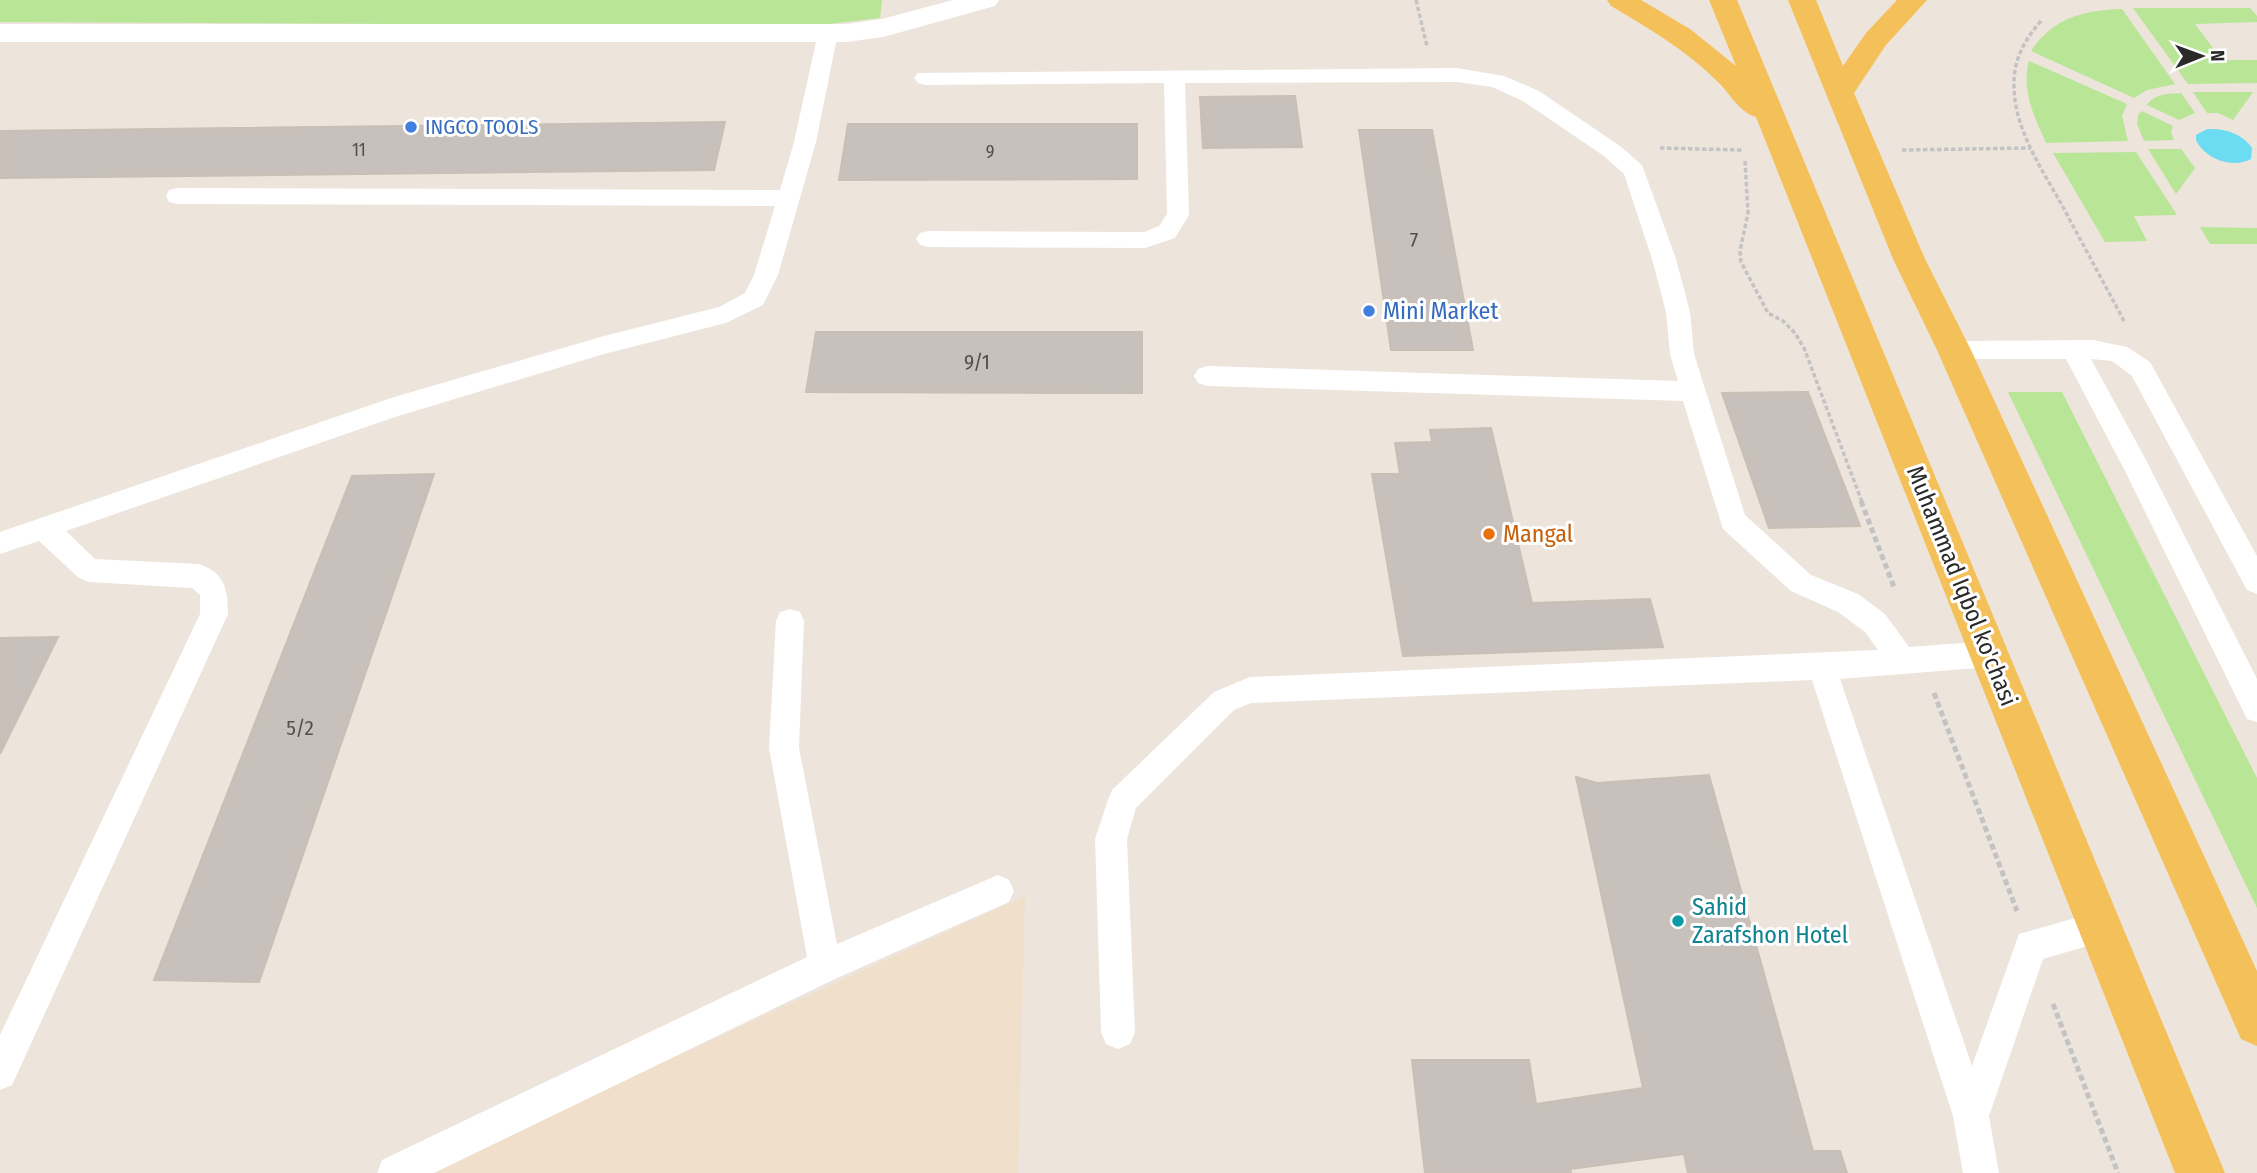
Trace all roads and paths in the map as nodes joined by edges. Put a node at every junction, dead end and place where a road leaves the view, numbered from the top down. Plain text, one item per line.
1 (985, 0) edge
2 (1620, 0) edge
3 (1723, 0) edge
4 (1802, 0) edge
5 (1913, 0) edge
6 (2042, 21) dead end
7 (0, 33) edge
8 (828, 33) junction
9 (1174, 77) junction
10 (925, 78) dead end
11 (1840, 92) junction
12 (1772, 122) junction
13 (1654, 147) dead end
14 (1744, 150) dead end
15 (1899, 150) dead end
16 (177, 196) dead end
17 (789, 198) junction
18 (928, 239) dead end
19 (1954, 350) junction
20 (2074, 350) junction
21 (1207, 376) dead end
22 (1692, 391) junction
23 (44, 528) junction
24 (0, 543) edge
25 (2257, 582) edge
26 (790, 621) dead end
27 (1990, 654) junction
28 (1901, 659) junction
29 (1822, 667) junction
30 (2257, 709) edge
31 (998, 891) dead end
32 (2100, 927) junction
33 (825, 966) junction
34 (2257, 1023) edge
35 (1118, 1032) dead end
36 (0, 1073) edge
37 (1971, 1116) junction
38 (395, 1173) edge
39 (1981, 1173) edge
40 (2200, 1173) edge

1 - 8 street
2 - 12 main road
3 - 12 main road, Muhammad Iqbol ko'chasi
4 - 11 main road
5 - 11 main road
6 - 15 path
7 - 8 street
8 - 17 lane
9 - 10 lane
9 - 18 lane
9 - 22 lane
11 - 19 main road
12 - 27 main road, Muhammad Iqbol ko'chasi
13 - 14 path
16 - 17 lane
17 - 23 lane
19 - 20 lane
19 - 34 main road
20 - 25 lane
20 - 30 lane
21 - 22 lane
22 - 28 lane
23 - 24 lane
23 - 36 lane
26 - 33 lane
27 - 28 lane
27 - 32 main road, Muhammad Iqbol ko'chasi
28 - 29 lane
29 - 35 lane
29 - 37 lane
31 - 33 lane
32 - 37 lane
32 - 40 main road, Muhammad Iqbol ko'chasi
33 - 38 lane
37 - 39 lane

